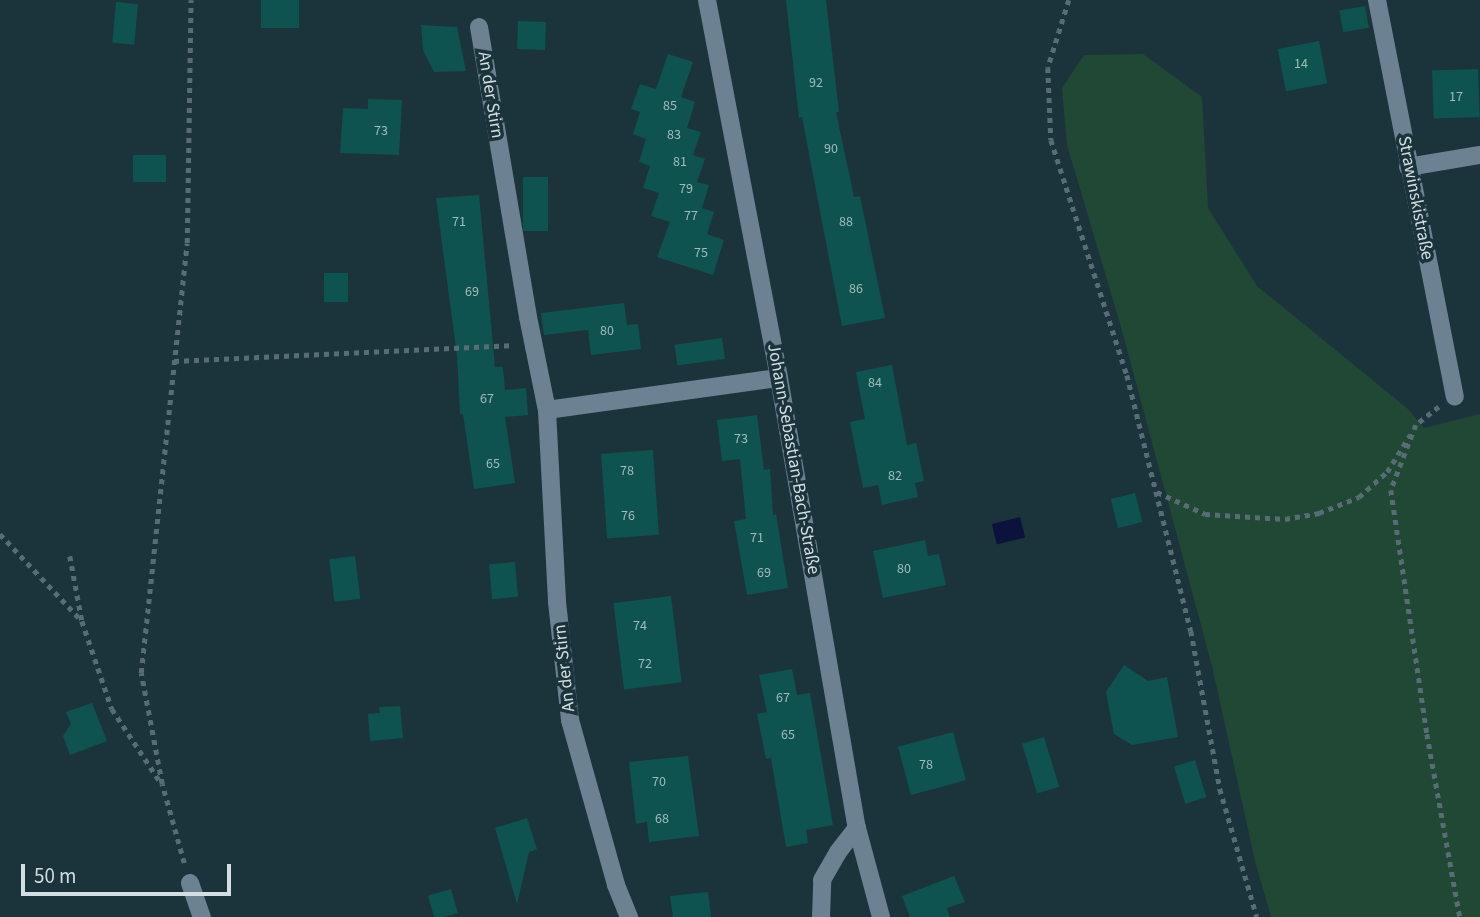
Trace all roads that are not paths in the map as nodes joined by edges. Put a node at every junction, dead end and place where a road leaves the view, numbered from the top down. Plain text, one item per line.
1 (708, 0) edge
2 (1377, 0) edge
3 (479, 27) dead end
4 (1480, 155) edge
5 (1408, 167) junction
6 (779, 378) junction
7 (1454, 396) road end
8 (547, 411) junction
9 (857, 828) junction
10 (190, 883) road end
11 (202, 917) edge
12 (629, 917) edge
13 (821, 917) edge
14 (881, 917) edge

1 - 6 street, Johann-Sebastian-Bach-Straße
2 - 5 street, Strawinskistraße
3 - 8 street, An der Stirn
4 - 5 street
5 - 7 street, Strawinskistraße
6 - 8 street
6 - 9 street, Johann-Sebastian-Bach-Straße
8 - 12 street, An der Stirn
9 - 13 street
9 - 14 street, Johann-Sebastian-Bach-Straße
10 - 11 street

